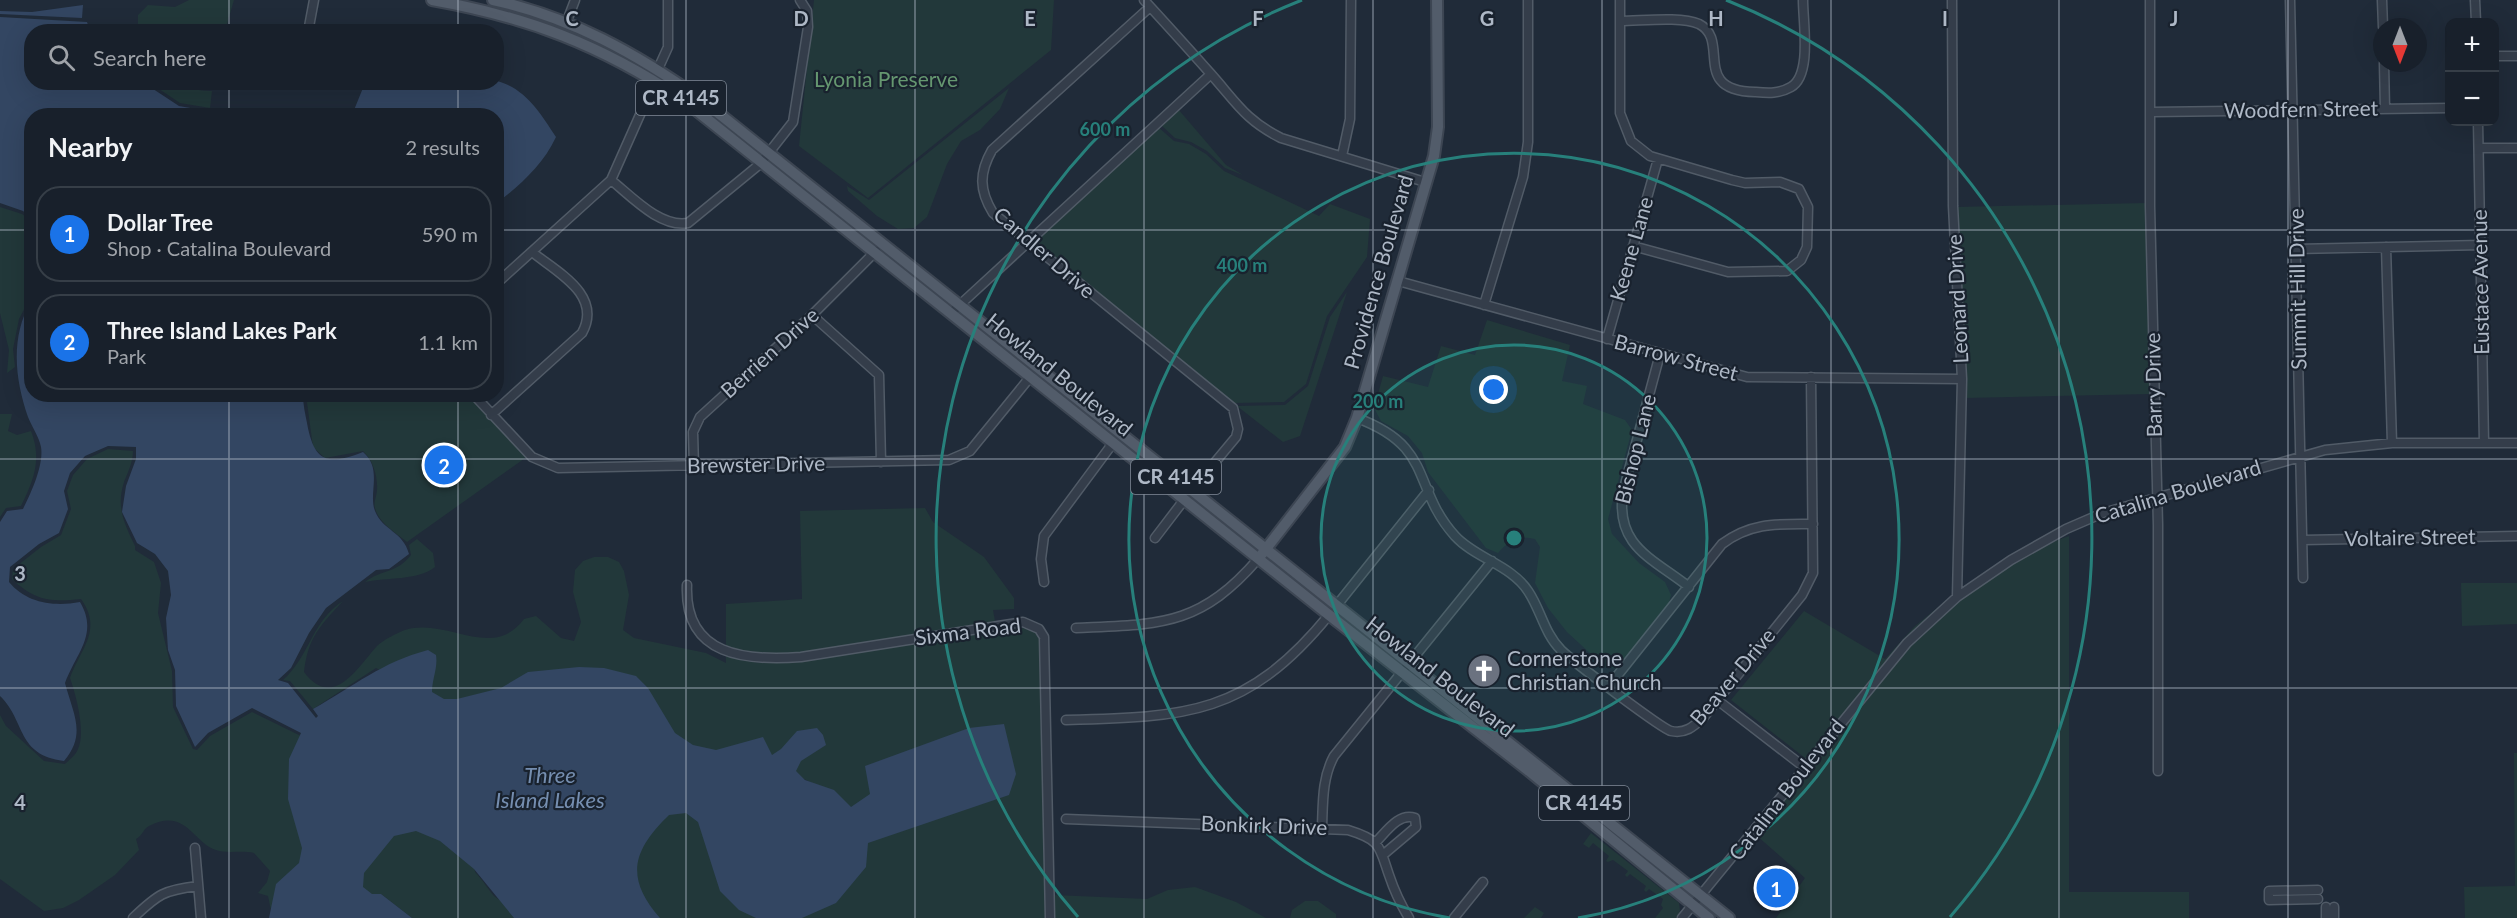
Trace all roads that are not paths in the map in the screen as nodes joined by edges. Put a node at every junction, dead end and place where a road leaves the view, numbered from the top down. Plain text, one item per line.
1 (314, 0) edge
2 (432, 0) edge
3 (493, 0) edge
4 (575, 0) edge
5 (668, 0) edge
6 (800, 0) edge
7 (1351, 0) edge
8 (1437, 0) edge
9 (1528, 0) edge
10 (1620, 0) edge
11 (1803, 0) edge
12 (1952, 0) edge
13 (2150, 0) edge
14 (2290, 0) edge
15 (2382, 0) edge
16 (2475, 0) edge
17 (1147, 4) edge
18 (2383, 18) edge
19 (2476, 18) edge
20 (567, 21) junction
21 (1620, 21) junction
22 (310, 24) edge
23 (2499, 56) edge
24 (2517, 56) edge
25 (658, 69) junction
26 (638, 71) junction
27 (2384, 72) edge
28 (1211, 74) junction
29 (655, 81) junction
30 (2445, 108) edge
31 (2293, 109) junction
32 (2385, 109) junction
33 (2152, 112) junction
34 (2478, 126) edge
35 (2479, 148) junction
36 (2517, 148) edge
37 (771, 152) junction
38 (1342, 156) junction
39 (1658, 159) junction
40 (762, 161) junction
41 (611, 180) junction
42 (1425, 182) junction
43 (1028, 242) junction
44 (2481, 245) junction
45 (1634, 246) junction
46 (2386, 247) junction
47 (2296, 249) junction
48 (876, 251) junction
49 (532, 252) junction
50 (504, 277) edge
51 (1398, 281) junction
52 (960, 304) junction
53 (1484, 305) junction
54 (951, 313) junction
55 (812, 315) junction
56 (1607, 339) junction
57 (1660, 354) junction
58 (1031, 376) junction
59 (1811, 376) junction
60 (1962, 379) junction
61 (480, 402) edge
62 (491, 415) junction
63 (1357, 418) junction
64 (1113, 443) junction
65 (2392, 443) junction
66 (2484, 443) junction
67 (2517, 443) edge
68 (2300, 456) junction
69 (881, 462) junction
70 (694, 467) junction
71 (1191, 490) junction
72 (1429, 490) junction
73 (2156, 496) junction
74 (1184, 500) junction
75 (1813, 524) junction
76 (2517, 536) edge
77 (1155, 538) dead end
78 (2303, 540) junction
79 (1262, 554) junction
80 (1492, 561) junction
81 (2303, 578) dead end
82 (1044, 582) dead end
83 (687, 585) dead end
84 (1689, 587) junction
85 (1957, 597) junction
86 (1337, 605) junction
87 (1329, 615) junction
88 (1076, 628) dead end
89 (1405, 666) junction
90 (1609, 686) junction
91 (1716, 699) junction
92 (1066, 720) dead end
93 (1804, 767) junction
94 (2158, 771) dead end
95 (1066, 819) dead end
96 (1322, 827) junction
97 (1375, 843) junction
98 (195, 848) dead end
99 (1384, 854) junction
100 (1483, 882) dead end
101 (198, 886) junction
102 (1702, 895) junction
103 (2318, 895) joint
104 (1693, 905) junction
105 (133, 918) edge
106 (201, 918) edge
107 (1050, 918) edge
108 (1409, 918) edge
109 (1454, 918) edge
110 (1682, 918) edge
111 (1709, 918) edge
112 (1730, 918) edge
113 (2326, 918) edge
114 (2334, 918) edge

1 - 22 street
2 - 26 main road, Howland Boulevard / CR 4145
3 - 20 main road, Howland Boulevard / CR 4145
4 - 20 street
5 - 25 street
6 - 37 street
7 - 38 street
8 - 42 main road, Providence Boulevard
9 - 53 street
10 - 21 street
11 - 21 street
12 - 60 street, Leonard Drive
13 - 33 street, Barry Drive
14 - 31 street, Summit Hill Drive
15 - 18 street
16 - 19 street
17 - 28 street
17 - 43 street, Candler Drive
20 - 25 main road, Howland Boulevard / CR 4145
21 - 39 street
23 - 24 street
25 - 26 main road
25 - 37 main road, Howland Boulevard / CR 4145
26 - 29 main road, Howland Boulevard / CR 4145
27 - 32 street
28 - 38 street
28 - 43 street
29 - 40 main road, Howland Boulevard / CR 4145
29 - 41 street
30 - 32 street, Woodfern Street
31 - 32 street, Woodfern Street
31 - 33 street, Woodfern Street
31 - 47 street, Summit Hill Drive
33 - 73 street, Barry Drive
34 - 35 street, Eustace Avenue
35 - 36 street
35 - 44 street, Eustace Avenue
37 - 40 street
37 - 52 main road, Howland Boulevard / CR 4145
38 - 42 street
39 - 45 street, Keene Lane
39 - 45 street
40 - 41 street
40 - 48 main road, Howland Boulevard / CR 4145
41 - 49 street
42 - 51 main road, Providence Boulevard
43 - 52 street
43 - 71 street, Candler Drive
44 - 46 street
44 - 66 street, Eustace Avenue
45 - 56 street, Keene Lane
46 - 47 street
46 - 65 street
47 - 68 street, Summit Hill Drive
48 - 54 main road, Howland Boulevard / CR 4145
48 - 55 street, Berrien Drive
49 - 50 street
49 - 62 street
51 - 53 street, Barrow Street
51 - 63 main road, Providence Boulevard
52 - 54 street
52 - 71 main road, Howland Boulevard / CR 4145
53 - 56 street, Barrow Street
54 - 58 main road, Howland Boulevard / CR 4145
55 - 69 street
55 - 70 street, Berrien Drive
56 - 57 street, Barrow Street
57 - 59 street, Barrow Street
57 - 84 street, Bishop Lane
58 - 64 main road, Howland Boulevard / CR 4145
58 - 69 street, Brewster Drive
59 - 60 street, Barrow Street
59 - 75 street, Beaver Drive
60 - 85 street, Leonard Drive
61 - 62 street, Brewster Drive
62 - 70 street, Brewster Drive
63 - 72 street, Beaver Drive
63 - 79 main road, Providence Boulevard
64 - 74 main road, Howland Boulevard / CR 4145
64 - 82 street
65 - 66 street, Catalina Boulevard
65 - 68 street, Catalina Boulevard
66 - 67 street, Catalina Boulevard
68 - 73 street, Catalina Boulevard
68 - 78 street, Summit Hill Drive
69 - 70 street, Brewster Drive
71 - 79 main road, Howland Boulevard / CR 4145
72 - 80 street, Beaver Drive
72 - 86 street
73 - 85 street, Catalina Boulevard
73 - 94 street, Barry Drive
74 - 77 street
74 - 79 main road, Howland Boulevard / CR 4145
75 - 84 street
75 - 91 street, Beaver Drive
76 - 78 street, Voltaire Street
78 - 81 street, Summit Hill Drive
79 - 86 main road, Howland Boulevard / CR 4145
79 - 87 main road, Howland Boulevard / CR 4145
79 - 88 street
80 - 89 street
80 - 90 street, Beaver Drive
83 - 107 street, Sixma Road
84 - 90 street
85 - 93 street, Catalina Boulevard
86 - 89 main road, Howland Boulevard / CR 4145
87 - 89 main road, Howland Boulevard / CR 4145
87 - 92 street
89 - 96 street
89 - 102 main road, Howland Boulevard / CR 4145
89 - 104 main road, Howland Boulevard / CR 4145
90 - 91 street, Beaver Drive
91 - 93 street
93 - 102 street, Catalina Boulevard
95 - 96 street, Bonkirk Drive
96 - 97 street, Bonkirk Drive
97 - 99 street, Bonkirk Drive
97 - 99 street
98 - 101 street
99 - 108 street, Bonkirk Drive
100 - 109 street
101 - 105 street
101 - 106 street
102 - 104 street, Catalina Boulevard
102 - 112 main road, Howland Boulevard / CR 4145
103 - 103 street
104 - 110 street, Catalina Boulevard
104 - 111 main road, Howland Boulevard / CR 4145
113 - 114 street

